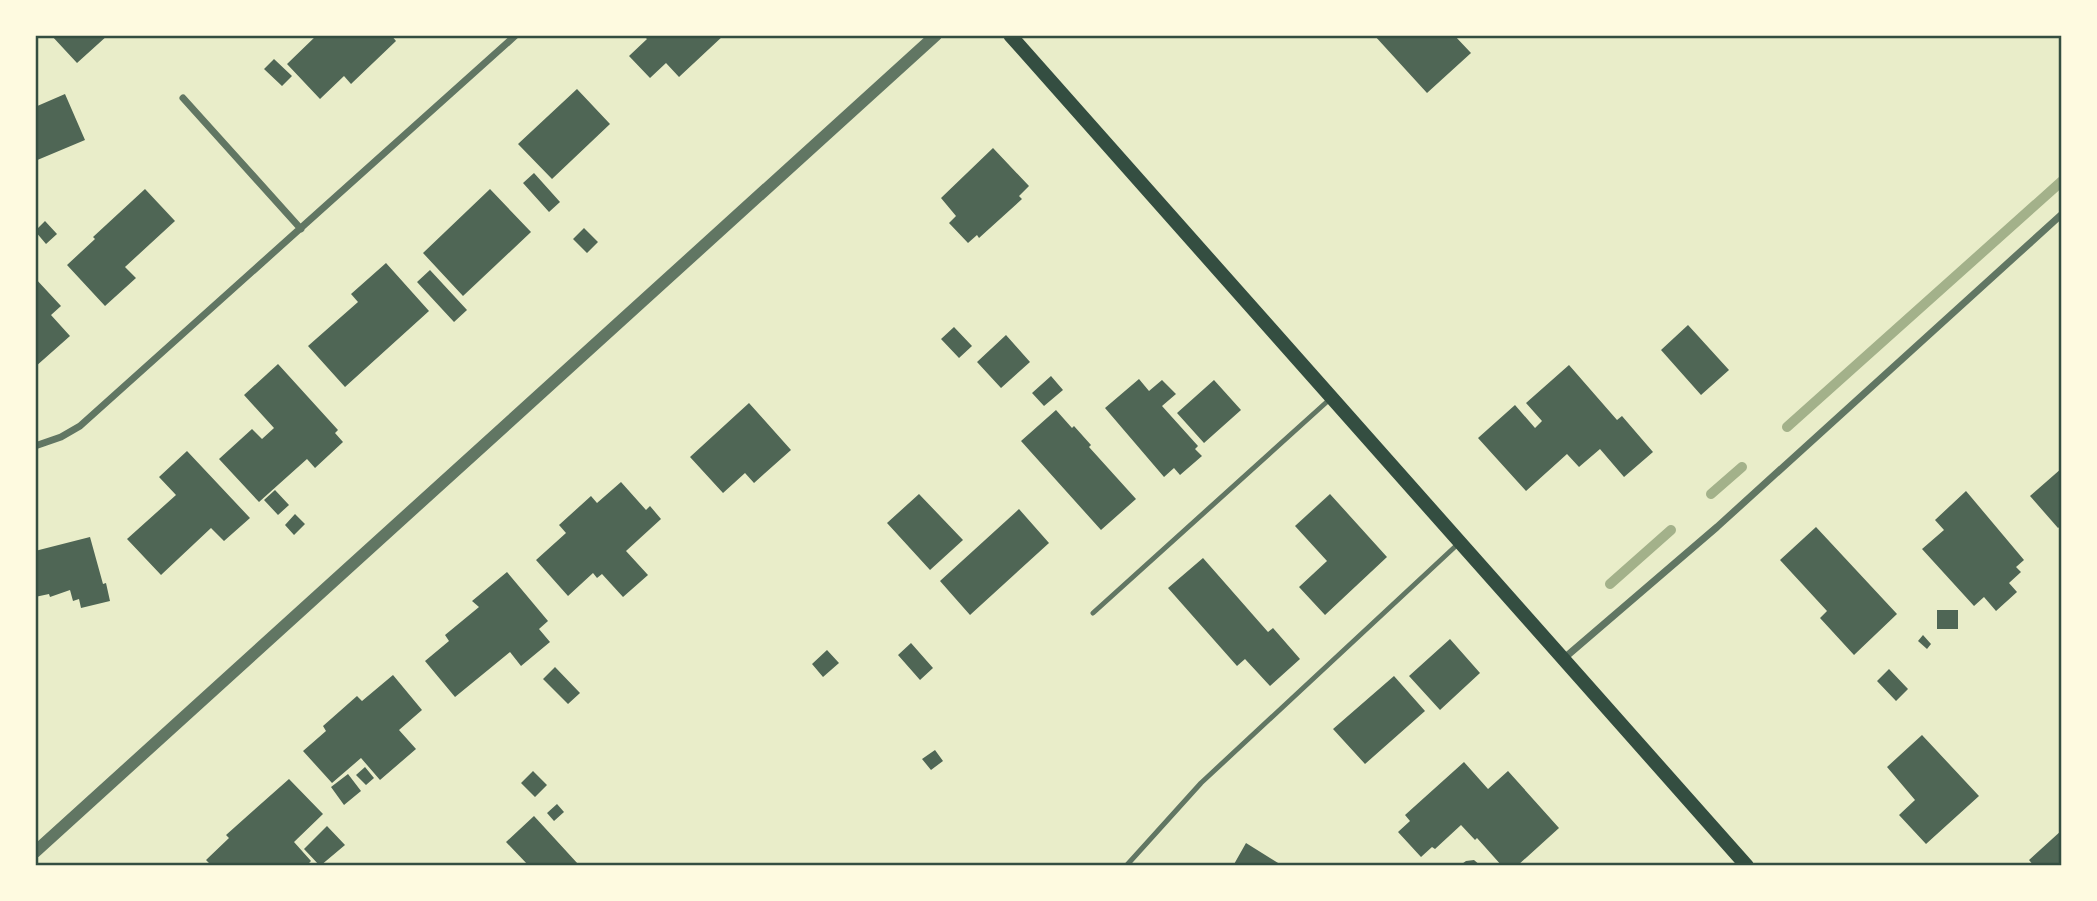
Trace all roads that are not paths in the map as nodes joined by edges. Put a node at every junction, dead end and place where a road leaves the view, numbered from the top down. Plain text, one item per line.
1 (516, 35) edge
2 (936, 35) edge
3 (1010, 35) edge
4 (183, 98) dead end
5 (2062, 214) edge
6 (301, 229) junction
7 (1332, 397) junction
8 (35, 446) edge
9 (1460, 543) junction
10 (1093, 613) dead end
11 (1563, 660) junction
12 (35, 852) edge
13 (1125, 866) edge
14 (1747, 866) edge

1 - 6 street
2 - 12 street
3 - 7 main road
4 - 6 street
5 - 11 street
6 - 8 street
7 - 9 main road
7 - 10 lane
9 - 11 main road
9 - 13 lane
11 - 14 main road

